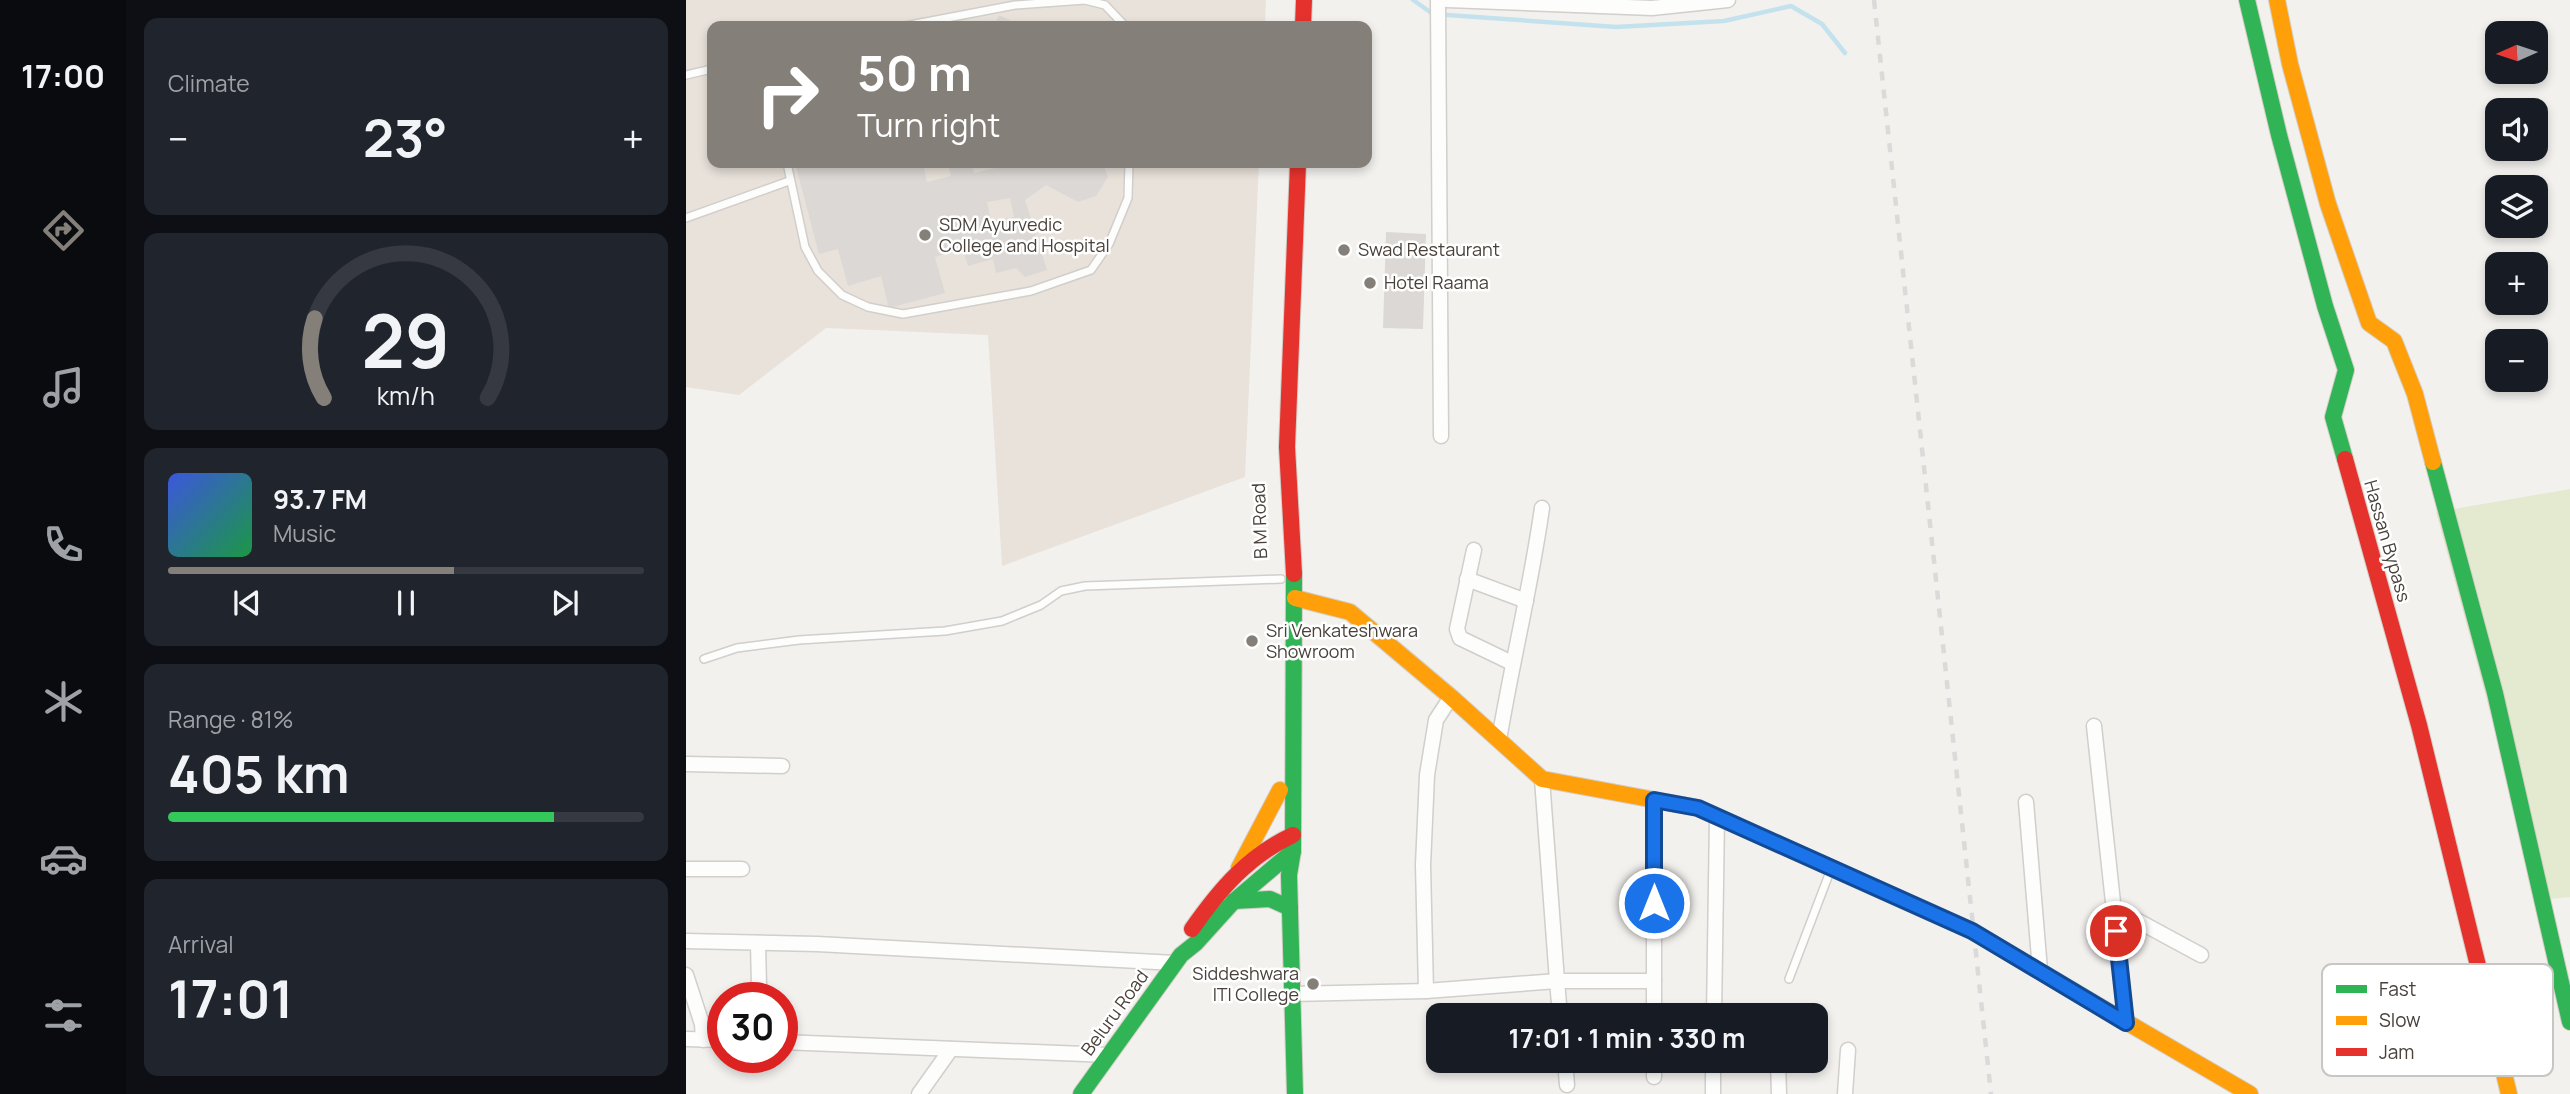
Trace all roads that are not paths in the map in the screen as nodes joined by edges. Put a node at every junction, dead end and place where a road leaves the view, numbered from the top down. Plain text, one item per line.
1 (1304, 0) edge
2 (1438, 0) edge
3 (1447, 0) edge
4 (1726, 0) edge
5 (2247, 0) edge
6 (2277, 0) edge
7 (931, 21) edge
8 (1120, 21) edge
9 (1303, 21) edge
10 (707, 70) edge
11 (686, 75) edge
12 (788, 168) edge
13 (1129, 168) edge
14 (1282, 168) edge
15 (1298, 168) edge
16 (789, 181) junction
17 (686, 218) edge
18 (1441, 436) dead end
19 (1542, 508) dead end
20 (1474, 550) dead end
21 (1282, 579) junction
22 (1467, 579) junction
23 (1294, 597) junction
24 (1526, 601) junction
25 (704, 659) dead end
26 (1512, 663) junction
27 (1451, 697) junction
28 (2094, 726) dead end
29 (1499, 740) junction
30 (686, 764) edge
31 (782, 766) dead end
32 (1542, 779) junction
33 (1280, 790) junction
34 (1654, 800) junction
35 (2026, 802) dead end
36 (1717, 817) junction
37 (1287, 853) junction
38 (1239, 868) junction
39 (1831, 868) junction
40 (686, 869) edge
41 (742, 869) dead end
42 (1234, 901) junction
43 (1290, 908) junction
44 (2114, 908) junction
45 (686, 941) edge
46 (758, 943) junction
47 (2201, 955) dead end
48 (1178, 959) junction
49 (2477, 964) edge
50 (2040, 970) junction
51 (686, 975) edge
52 (1789, 979) dead end
53 (1557, 981) junction
54 (1654, 981) junction
55 (759, 982) edge
56 (1426, 992) junction
57 (1291, 994) junction
58 (1559, 1003) edge
59 (1654, 1003) edge
60 (1714, 1003) edge
61 (2570, 1022) edge
62 (2126, 1023) junction
63 (686, 1039) edge
64 (703, 1040) junction
65 (707, 1040) edge
66 (798, 1043) edge
67 (951, 1049) junction
68 (1848, 1050) dead end
69 (1109, 1055) junction
70 (1566, 1073) edge
71 (1654, 1073) edge
72 (1713, 1073) edge
73 (1778, 1073) edge
74 (2505, 1076) edge
75 (1654, 1077) dead end
76 (1567, 1085) dead end
77 (919, 1094) edge
78 (1081, 1094) edge
79 (1295, 1094) edge
80 (1713, 1094) edge
81 (1779, 1094) edge
82 (1845, 1094) edge
83 (2250, 1094) edge
84 (2509, 1094) edge

1 - 9 main road
2 - 18 street
3 - 4 street
5 - 49 main road, Hassan Bypass
6 - 61 main road
7 - 8 lane
10 - 11 lane
12 - 16 lane
13 - 16 lane
14 - 21 main road, B M Road
15 - 23 main road, B M Road
16 - 17 lane
19 - 24 street
20 - 22 street
21 - 25 lane
21 - 33 main road, B M Road
22 - 24 street
22 - 26 street
23 - 27 main road
23 - 37 main road, B M Road
24 - 26 street
26 - 29 street
27 - 29 main road
27 - 56 street
28 - 44 street
29 - 32 main road
30 - 31 street
32 - 34 main road
32 - 53 street
33 - 37 main road, B M Road
33 - 38 main road
34 - 36 main road
34 - 54 street
35 - 50 street
36 - 39 main road
36 - 60 street
37 - 38 main road, Beluru Road
37 - 42 main road, Beluru Road
37 - 43 main road, B M Road
38 - 48 main road, Beluru Road
39 - 50 main road
39 - 52 lane
40 - 41 street
42 - 43 main road
42 - 48 main road, Beluru Road
43 - 57 main road, B M Road
44 - 47 street
44 - 62 street
45 - 46 street
46 - 48 street
46 - 55 street
48 - 69 main road, Beluru Road
50 - 62 main road
51 - 64 street
53 - 54 street
53 - 56 street
53 - 58 street
54 - 59 street
56 - 57 street
57 - 79 main road, B M Road
62 - 83 main road
63 - 64 street
64 - 65 street
66 - 67 street
67 - 69 street
67 - 77 street
68 - 82 street
69 - 78 main road, Beluru Road
70 - 76 street
71 - 75 street
72 - 80 street
73 - 81 street
74 - 84 main road, Hassan Bypass

